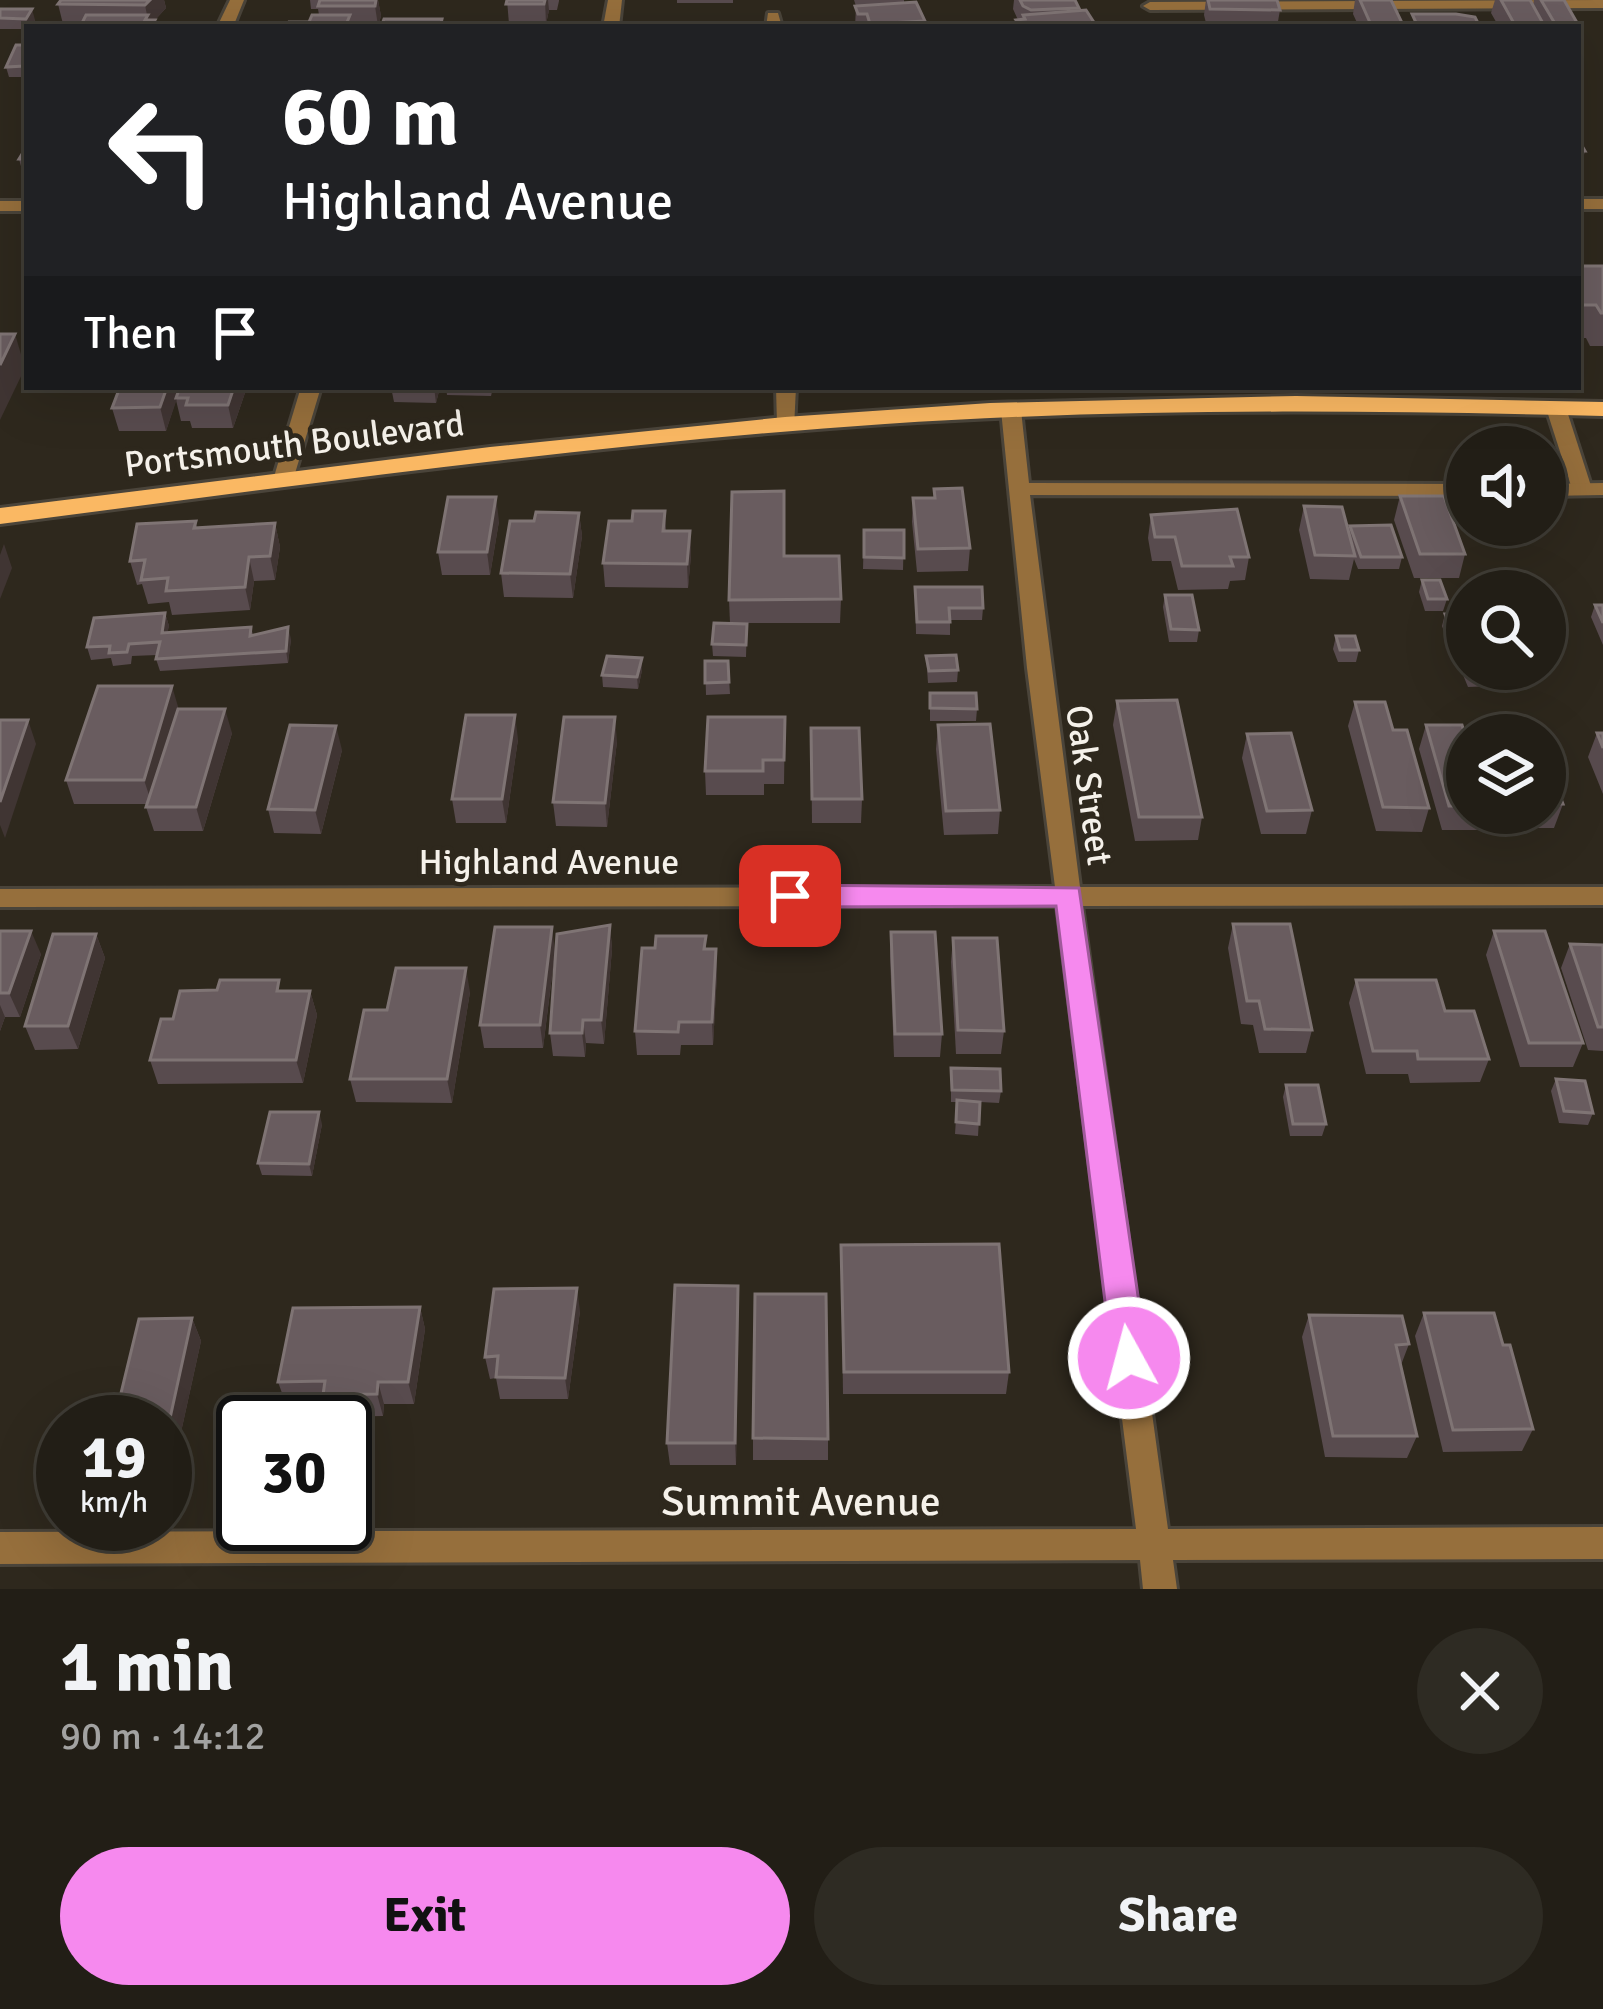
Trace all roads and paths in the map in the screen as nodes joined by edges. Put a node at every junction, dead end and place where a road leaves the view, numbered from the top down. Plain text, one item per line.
1 (1149, 3) edge
2 (1603, 4) edge
3 (310, 390) edge
4 (786, 390) edge
5 (1254, 395) edge
6 (1556, 408) junction
7 (1011, 410) junction
8 (1603, 410) edge
9 (787, 424) junction
10 (284, 480) junction
11 (1019, 489) junction
12 (1593, 489) edge
13 (1446, 490) edge
14 (0, 516) edge
15 (1069, 896) junction
16 (1603, 896) edge
17 (0, 898) edge
18 (1603, 1543) edge
19 (1154, 1544) junction
20 (0, 1548) edge
21 (1160, 1589) edge

1 - 2 street
3 - 10 street
4 - 9 street
5 - 6 main road, Portsmouth Boulevard
5 - 7 main road, Portsmouth Boulevard
6 - 8 main road, Portsmouth Boulevard
6 - 12 street
7 - 9 main road, Portsmouth Boulevard
7 - 11 street, Oak Street
9 - 10 main road, Portsmouth Boulevard
10 - 14 main road, Portsmouth Boulevard
11 - 13 street
11 - 15 street, Oak Street
15 - 16 street, Highland Avenue
15 - 17 street, Highland Avenue
15 - 19 street, Oak Street
18 - 19 street, Summit Avenue
19 - 20 street, Summit Avenue
19 - 21 street, Oak Street

